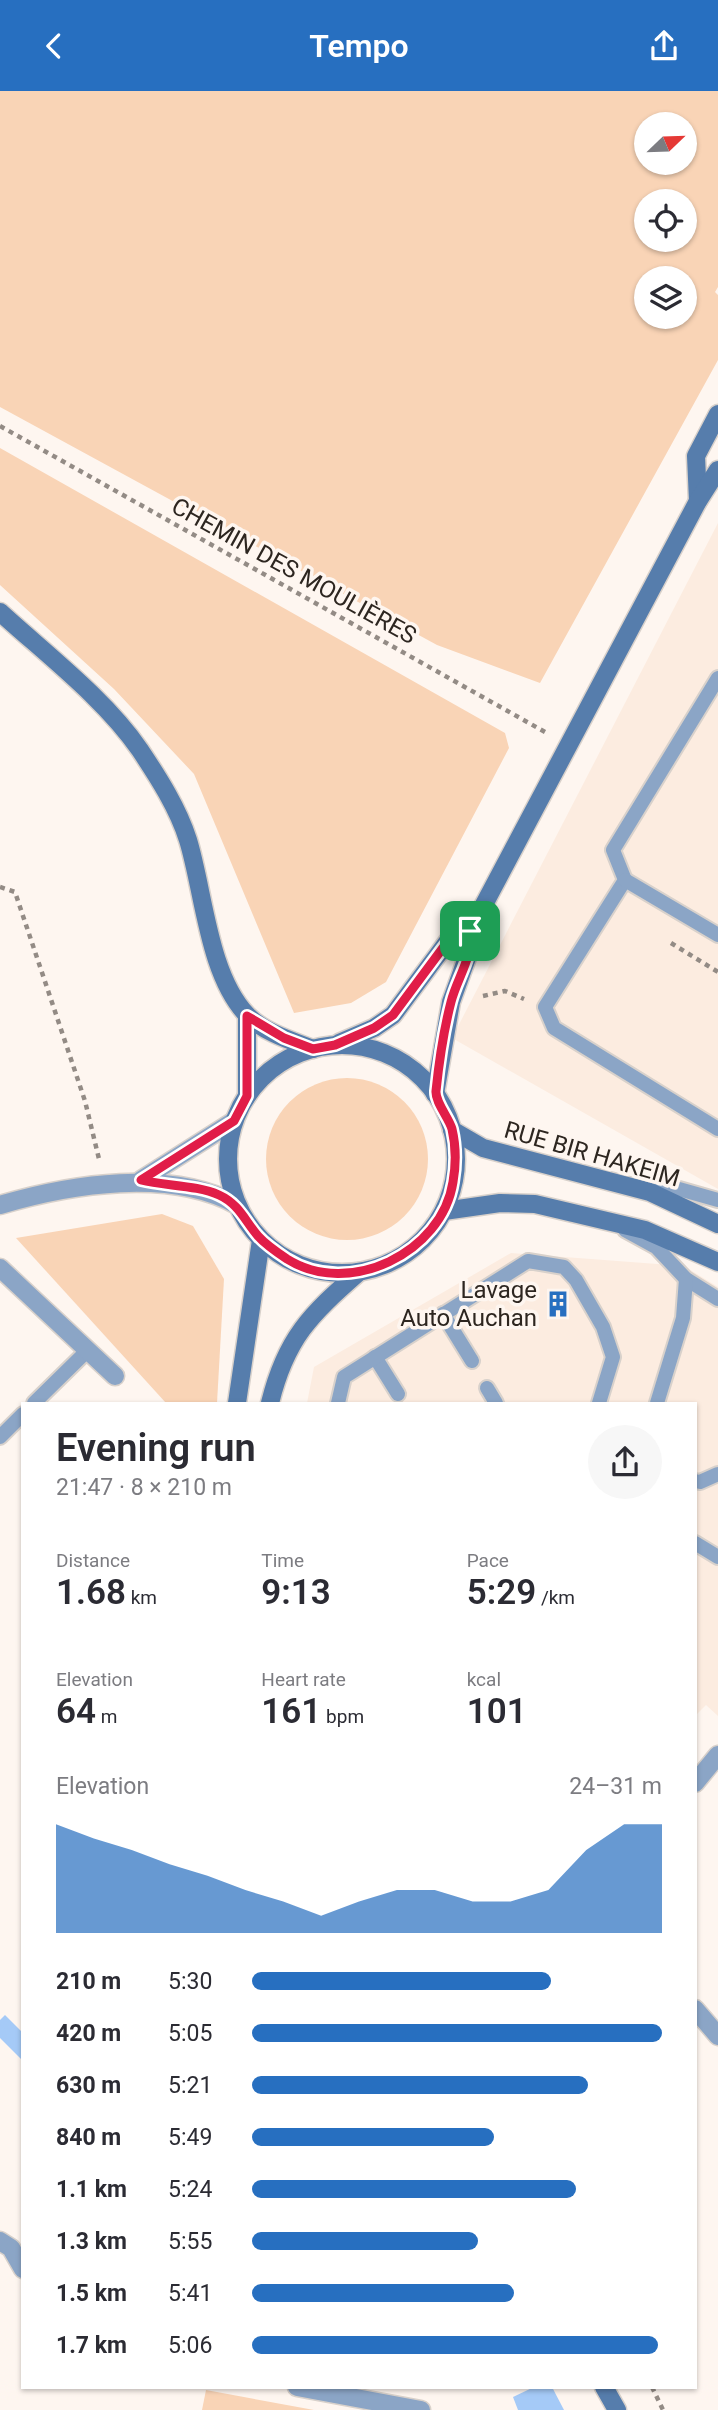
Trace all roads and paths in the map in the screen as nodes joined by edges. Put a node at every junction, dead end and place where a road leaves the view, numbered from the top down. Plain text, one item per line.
1 (718, 414) edge
2 (0, 426) edge
3 (718, 440) edge
4 (696, 456) junction
5 (717, 472) edge
6 (698, 501) junction
7 (0, 612) edge
8 (718, 678) edge
9 (570, 745) junction
10 (625, 880) junction
11 (0, 887) edge
12 (470, 931) junction
13 (718, 935) edge
14 (671, 943) dead end
15 (718, 972) edge
16 (505, 991) dead end
17 (485, 995) dead end
18 (247, 1016) junction
19 (335, 1045) junction
20 (313, 1049) junction
21 (435, 1094) junction
22 (247, 1096) junction
23 (234, 1121) junction
24 (718, 1129) edge
25 (452, 1130) junction
26 (141, 1180) junction
27 (103, 1186) junction
28 (649, 1192) junction
29 (718, 1200) edge
30 (0, 1205) edge
31 (237, 1205) junction
32 (444, 1211) junction
33 (608, 1221) junction
34 (718, 1224) edge
35 (261, 1240) junction
36 (718, 1262) edge
37 (0, 1268) edge
38 (359, 1272) junction
39 (685, 1279) junction
40 (718, 1299) edge
41 (443, 1314) junction
42 (87, 1351) junction
43 (375, 1357) junction
44 (472, 1361) dead end
45 (115, 1376) dead end
46 (487, 1388) dead end
47 (398, 1394) dead end
48 (35, 1402) edge
49 (237, 1402) edge
50 (270, 1402) edge
51 (338, 1402) edge
52 (495, 1402) edge
53 (599, 1402) edge
54 (657, 1402) edge
55 (21, 1416) edge
56 (0, 1437) edge
57 (718, 1474) edge
58 (697, 1481) edge
59 (697, 1544) edge
60 (718, 1557) edge
61 (718, 1755) edge
62 (697, 1781) edge
63 (697, 2011) edge
64 (718, 2036) edge
65 (0, 2241) edge
66 (21, 2266) edge
67 (308, 2389) edge
68 (605, 2389) edge
69 (653, 2389) edge
70 (421, 2410) edge
71 (617, 2410) edge
72 (663, 2410) edge

1 - 4 main road
2 - 9 path, CHEMIN DES MOULIÈRES
3 - 4 lane
4 - 6 main road
5 - 6 main road
6 - 9 main road
7 - 18 main road
8 - 10 lane
9 - 12 main road
10 - 13 lane
10 - 24 lane
11 - 27 path
12 - 19 main road
12 - 21 main road
14 - 15 path
16 - 17 path
18 - 20 main road
18 - 22 main road
19 - 20 main road
19 - 21 main road
20 - 22 main road
21 - 25 main road
22 - 23 main road
23 - 26 street
23 - 31 main road
25 - 28 main road, RUE BIR HAKEIM
25 - 32 main road
26 - 27 street
26 - 31 street
27 - 30 street
28 - 29 lane
28 - 34 main road, RUE BIR HAKEIM
31 - 35 main road
32 - 33 main road
32 - 38 main road
33 - 36 main road
33 - 39 lane
35 - 38 main road
35 - 49 main road
37 - 42 street
38 - 50 main road
39 - 40 lane
39 - 54 lane
41 - 43 lane
41 - 44 lane
41 - 53 lane
42 - 45 street
42 - 48 lane
43 - 47 lane
43 - 51 lane
46 - 52 lane
55 - 56 lane
57 - 58 lane
59 - 60 lane
61 - 62 street
63 - 64 street
65 - 66 street
67 - 70 street
68 - 71 main road
69 - 72 path

